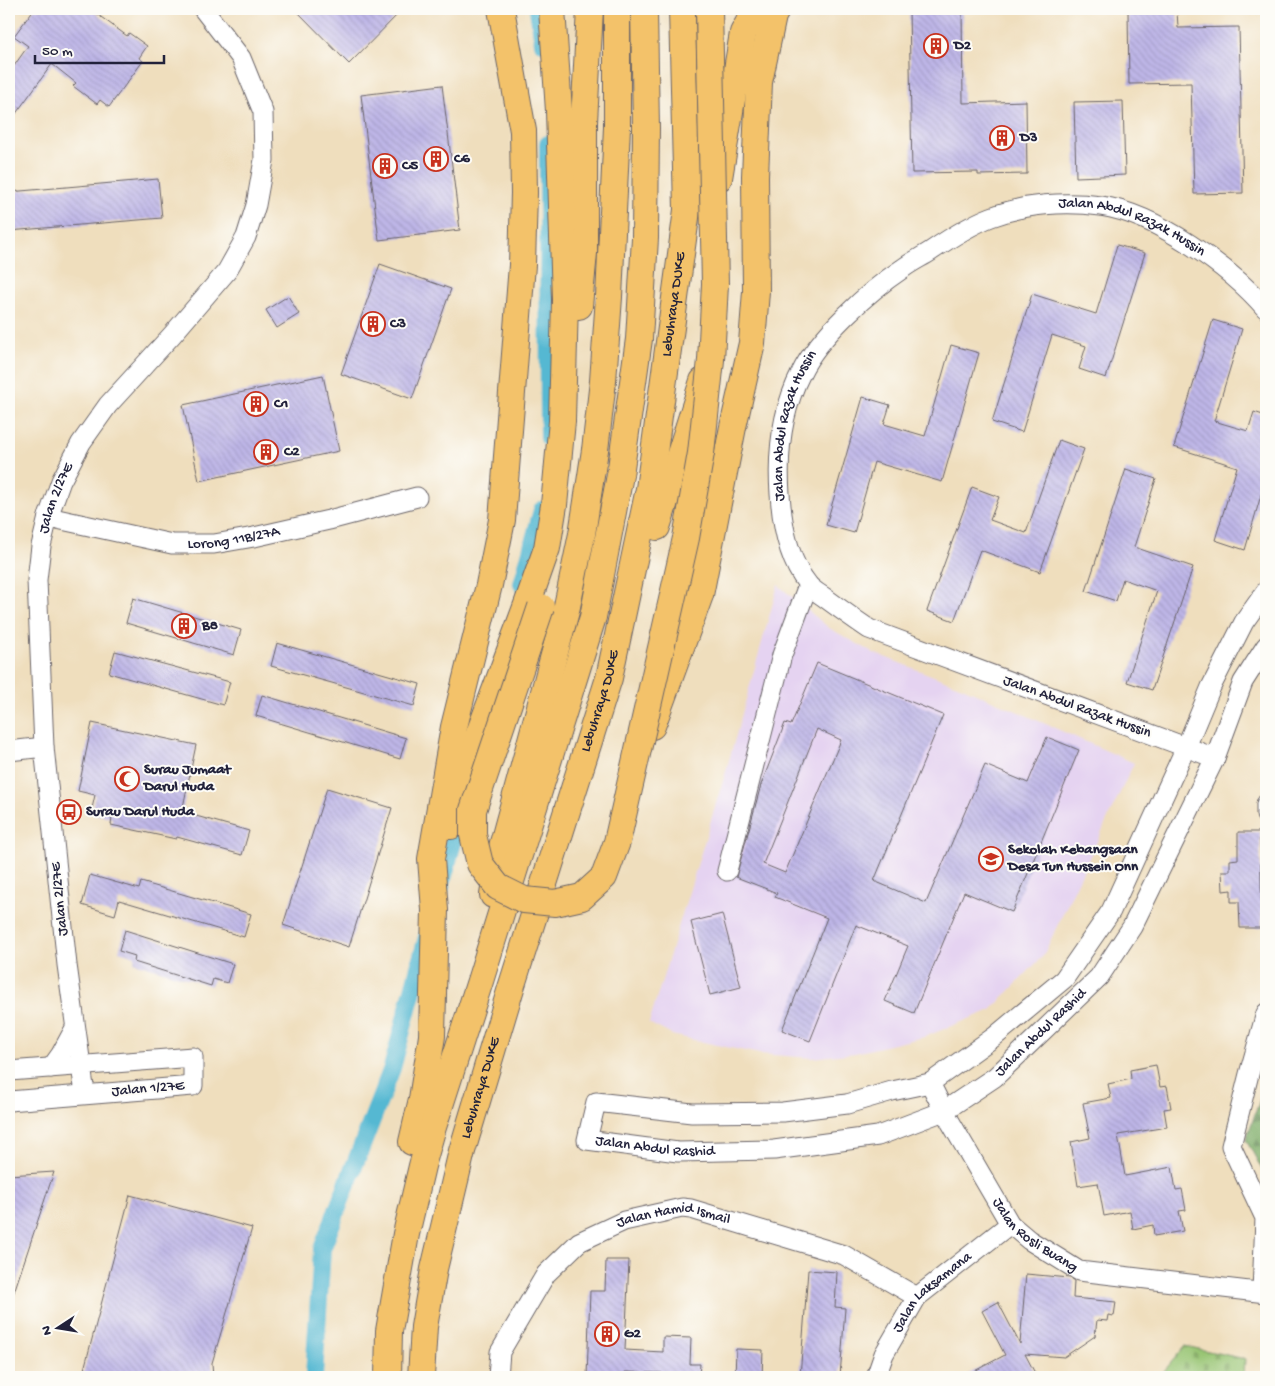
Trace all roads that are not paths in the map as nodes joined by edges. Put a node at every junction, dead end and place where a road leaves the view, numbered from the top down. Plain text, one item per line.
1 (203, 9) edge
2 (501, 9) edge
3 (590, 9) edge
4 (602, 9) edge
5 (617, 9) edge
6 (644, 9) edge
7 (682, 9) edge
8 (709, 9) edge
9 (714, 9) edge
10 (756, 9) edge
11 (778, 9) edge
12 (554, 17) edge
13 (718, 184) junction
14 (613, 200) junction
15 (1266, 309) edge
16 (578, 324) junction
17 (417, 497) dead end
18 (48, 517) junction
19 (808, 585) junction
20 (1266, 591) edge
21 (1266, 646) edge
22 (609, 678) junction
23 (44, 747) junction
24 (1186, 747) junction
25 (9, 751) edge
26 (1215, 758) junction
27 (630, 786) junction
28 (1266, 804) edge
29 (1266, 815) edge
30 (727, 871) dead end
31 (435, 910) junction
32 (480, 981) junction
33 (1266, 1013) edge
34 (75, 1028) junction
35 (106, 1064) junction
36 (81, 1066) junction
37 (51, 1068) junction
38 (9, 1071) edge
39 (930, 1083) junction
40 (85, 1094) junction
41 (9, 1100) edge
42 (944, 1111) junction
43 (1010, 1224) junction
44 (1264, 1293) edge
45 (918, 1297) junction
46 (389, 1330) junction
47 (388, 1373) edge
48 (421, 1377) edge
49 (498, 1377) edge
50 (876, 1377) edge

1 - 18 street, Jalan 2/27E
2 - 31 highway
3 - 16 highway
4 - 14 highway
5 - 14 highway
6 - 32 highway, Lebuhraya DUKE
7 - 22 highway, Lebuhraya DUKE
8 - 27 highway, bridge
9 - 13 highway
10 - 13 highway
11 - 27 highway, bridge
12 - 16 highway
12 - 31 highway
13 - 22 highway
14 - 32 highway
15 - 19 street, Jalan Abdul Razak Hussin
16 - 27 highway, bridge
17 - 18 street, Lorong 11B/27A
18 - 23 street, Jalan 2/27E
19 - 24 street, Jalan Abdul Razak Hussin
19 - 30 street
20 - 24 street, Jalan Abdul Rashid
21 - 26 street, Jalan Abdul Rashid
22 - 48 highway, Lebuhraya DUKE
23 - 25 street
23 - 34 street, Jalan 2/27E
24 - 26 street, Jalan Abdul Razak Hussin
24 - 39 street, Jalan Abdul Rashid
26 - 42 street, Jalan Abdul Rashid
28 - 29 street
31 - 46 highway
32 - 46 highway, Lebuhraya DUKE
33 - 44 street
34 - 35 street
34 - 36 street, Jalan 2/27E
34 - 37 street
35 - 36 street, Jalan 1/27E
35 - 40 street, Jalan 1/27E
36 - 37 street, Jalan 1/27E
36 - 40 street, Jalan 2/27E
37 - 38 street, Jalan 1/27E
39 - 42 street, Jalan Rosli Buang
39 - 42 street, Jalan Abdul Rashid
40 - 41 street, Jalan 1/27E
42 - 43 street, Jalan Rosli Buang
43 - 44 street, Jalan Rosli Buang
43 - 45 street, Jalan Laksamana
45 - 49 street, Jalan Hamid Ismail
45 - 50 street, Jalan Laksamana
46 - 47 highway, Lebuhraya DUKE

